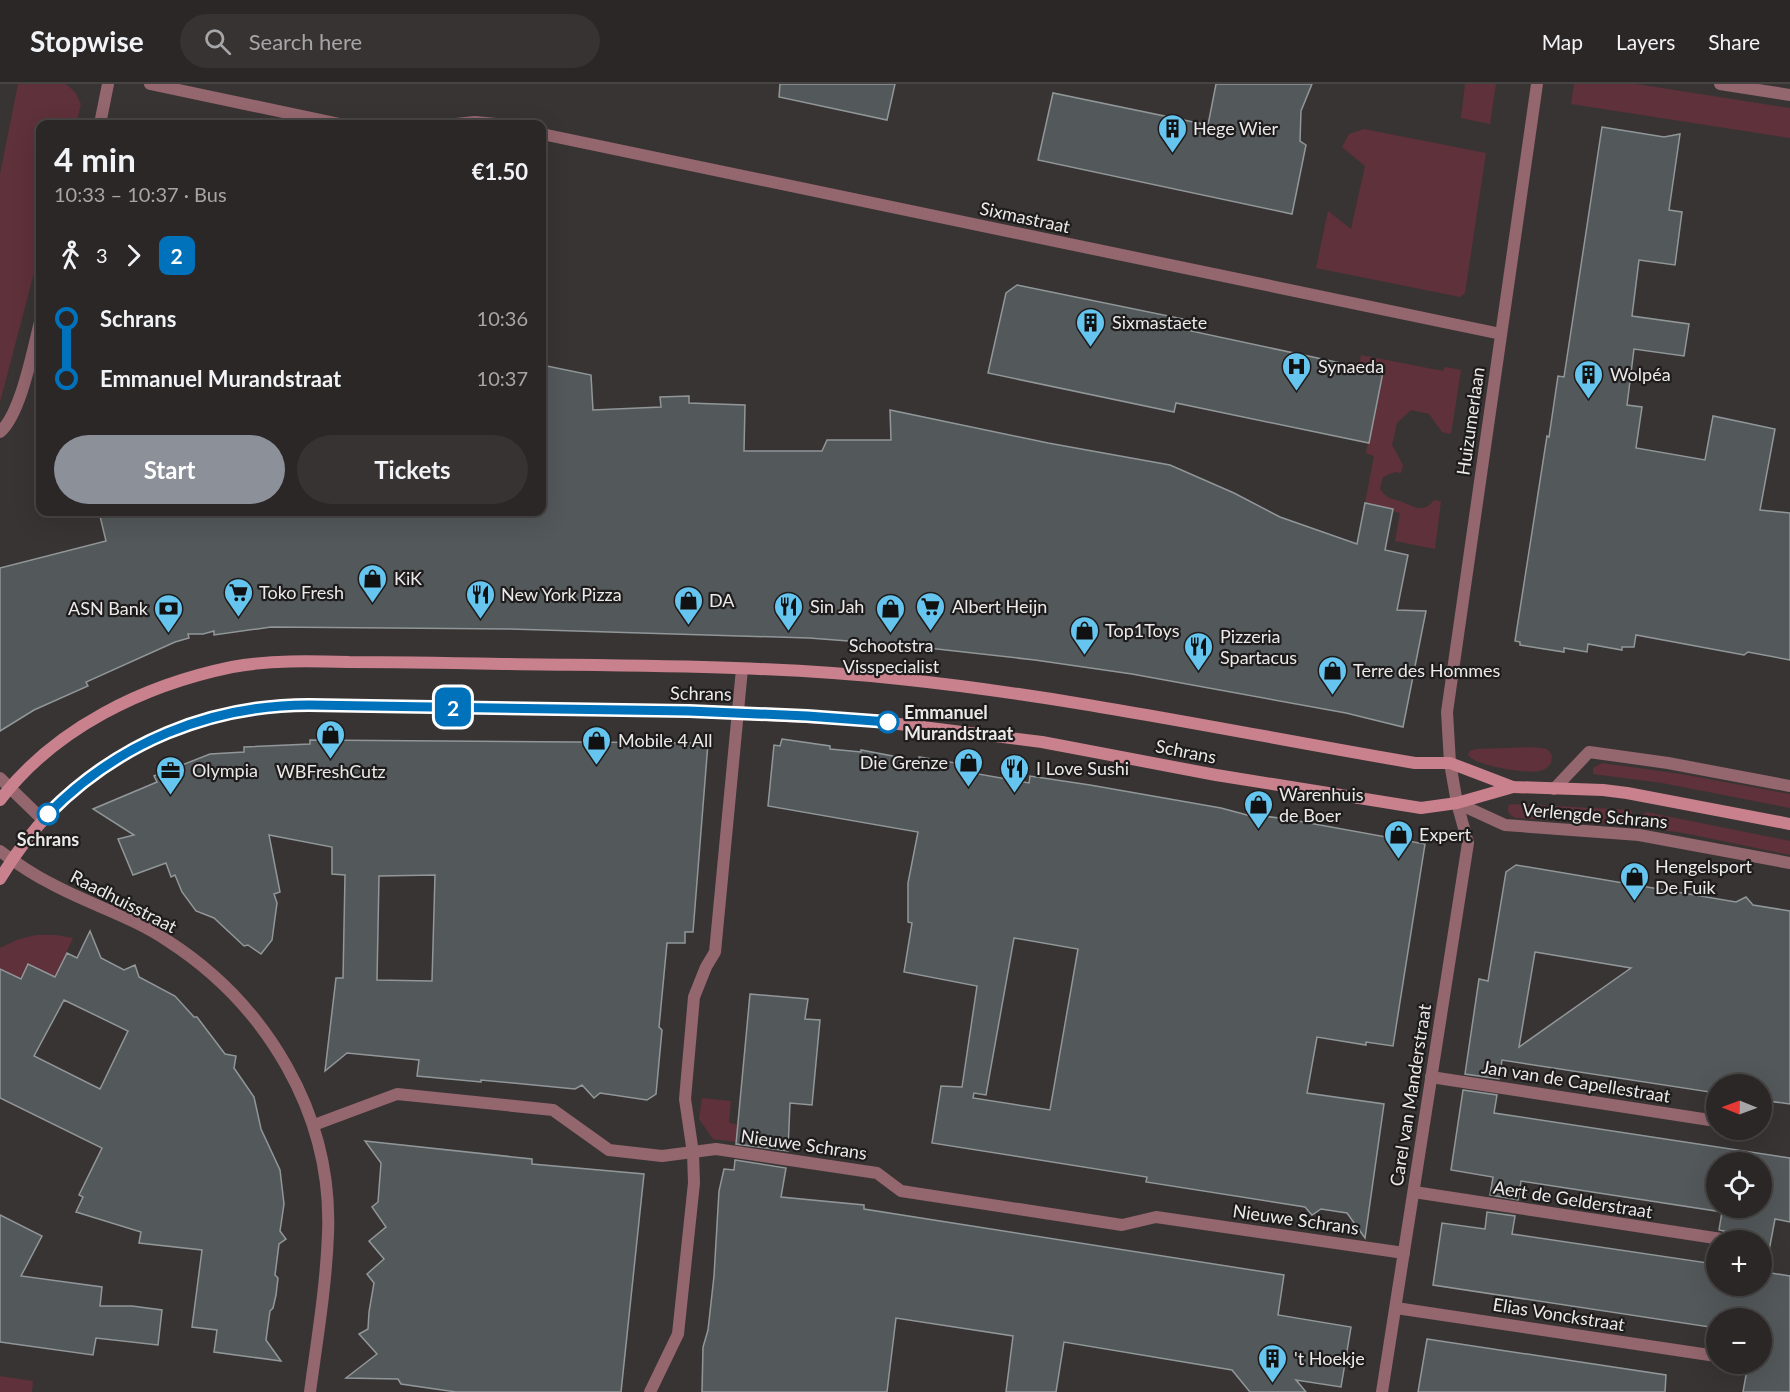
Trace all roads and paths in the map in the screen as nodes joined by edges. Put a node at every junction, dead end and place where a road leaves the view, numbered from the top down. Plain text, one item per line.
1 (108, 84) edge
2 (150, 84) edge
3 (1537, 84) edge
4 (1720, 84) edge
5 (1790, 95) edge
6 (101, 120) edge
7 (321, 120) edge
8 (546, 135) edge
9 (1501, 334) junction
10 (36, 336) edge
11 (0, 432) edge
12 (742, 669) junction
13 (738, 712) junction
14 (1450, 763) junction
15 (5, 783) edge
16 (1790, 786) edge
17 (1513, 787) junction
18 (1554, 789) junction
19 (0, 800) edge
20 (1457, 804) junction
21 (43, 820) junction
22 (1790, 824) edge
23 (0, 851) edge
24 (12, 860) junction
25 (1790, 863) edge
26 (0, 879) edge
27 (1431, 1077) junction
28 (1706, 1119) edge
29 (314, 1125) junction
30 (693, 1153) junction
31 (1414, 1192) junction
32 (1706, 1237) edge
33 (1404, 1253) junction
34 (1396, 1308) junction
35 (1706, 1354) edge
36 (310, 1392) edge
37 (650, 1392) edge
38 (1382, 1392) edge

1 - 6 street
2 - 7 street
3 - 9 street, Huizumerlaan
4 - 5 street
8 - 9 street, Sixmastraat
9 - 14 street, Huizumerlaan
10 - 11 street
12 - 13 street
12 - 14 street, Schrans
12 - 15 street, Schrans
13 - 20 street, Schrans
13 - 21 street, Schrans
13 - 30 street
14 - 17 street, Verlengde Schrans
14 - 20 street, Huizumerlaan
15 - 19 street, Schrans
15 - 21 street
16 - 18 street, Verlengde Schrans
17 - 18 street, Verlengde Schrans
17 - 20 street, Verlengde Schrans
18 - 22 street, Verlengde Schrans
20 - 25 street, Verlengde Schrans
20 - 27 street, Carel van Manderstraat
21 - 24 street, Schrans
23 - 24 street, Raadhuisstraat
24 - 26 street, Schrans
24 - 29 street, Raadhuisstraat
27 - 28 street, Jan van de Capellestraat
27 - 31 street, Carel van Manderstraat
29 - 30 street, Nieuwe Schrans
29 - 36 street, Raadhuisstraat
30 - 33 street, Nieuwe Schrans
30 - 37 street
31 - 32 street, Aert de Gelderstraat
31 - 33 street, Carel van Manderstraat
33 - 34 street, Carel van Manderstraat
34 - 35 street, Elias Vonckstraat
34 - 38 street, Carel van Manderstraat

